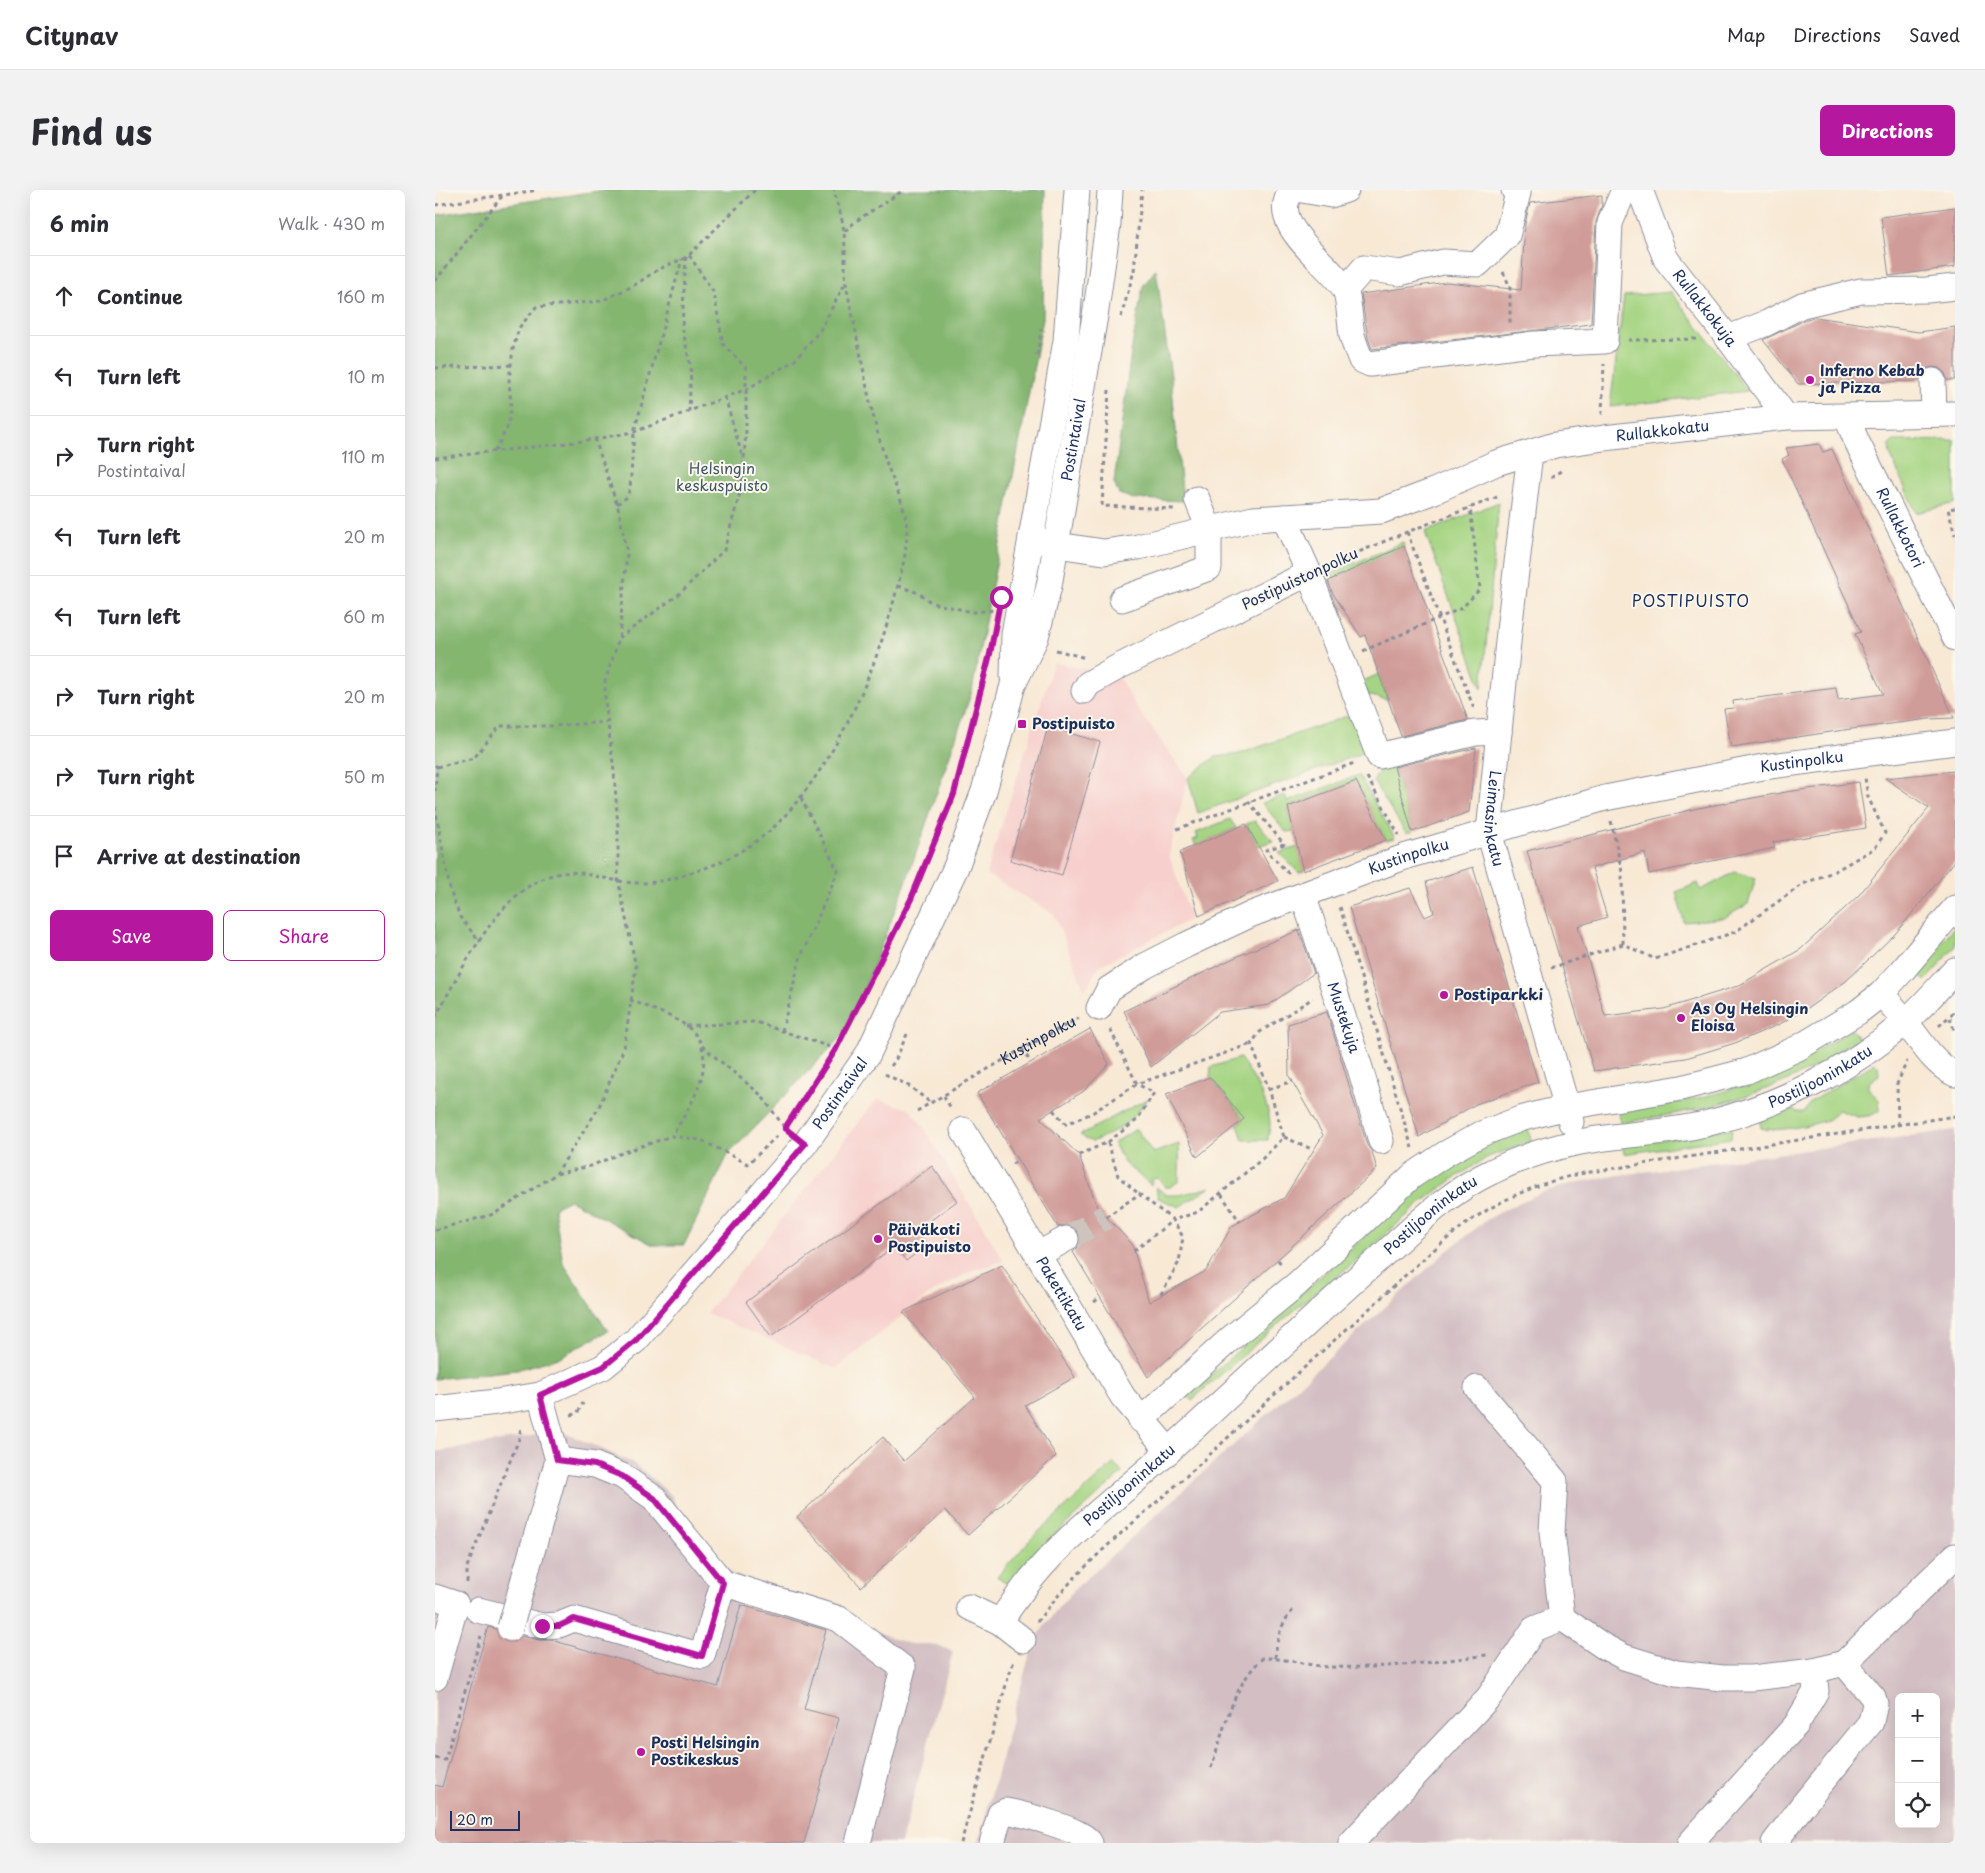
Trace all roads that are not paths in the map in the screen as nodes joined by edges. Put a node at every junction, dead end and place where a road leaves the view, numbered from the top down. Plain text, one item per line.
1 (1077, 190) edge
2 (1110, 190) edge
3 (1293, 190) edge
4 (1301, 190) edge
5 (1346, 190) edge
6 (1513, 190) edge
7 (1624, 190) edge
8 (1640, 190) edge
9 (1955, 287) edge
10 (1345, 290) junction
11 (1728, 338) junction
12 (1933, 381) dead end
13 (1945, 414) edge
14 (1846, 416) junction
15 (1786, 417) junction
16 (1530, 453) junction
17 (1202, 512) junction
18 (1284, 517) junction
19 (1031, 538) junction
20 (1057, 545) junction
21 (1309, 573) junction
22 (1122, 599) dead end
23 (1955, 638) edge
24 (1013, 685) junction
25 (1084, 692) dead end
26 (1491, 732) junction
27 (1955, 742) edge
28 (1489, 832) junction
29 (1303, 895) junction
30 (1955, 908) edge
31 (1955, 970) edge
32 (1881, 994) junction
33 (1099, 1008) road end
34 (1905, 1022) junction
35 (1955, 1074) edge
36 (1567, 1107) junction
37 (963, 1130) dead end
38 (1381, 1141) dead end
39 (1577, 1143) junction
40 (1066, 1239) tunnel mouth
41 (1039, 1254) junction
42 (1477, 1388) dead end
43 (540, 1395) junction
44 (435, 1409) edge
45 (1141, 1420) junction
46 (1169, 1451) junction
47 (557, 1460) junction
48 (1955, 1556) edge
49 (723, 1583) junction
50 (435, 1597) edge
51 (969, 1608) dead end
52 (478, 1610) dead end
53 (1562, 1618) junction
54 (1000, 1622) junction
55 (510, 1628) dead end
56 (1023, 1640) road end
57 (1844, 1664) junction
58 (437, 1666) edge
59 (1814, 1671) junction
60 (858, 1843) edge
61 (992, 1843) edge
62 (1090, 1843) edge
63 (1351, 1843) edge
64 (1690, 1843) edge
65 (1774, 1843) edge

1 - 19 street, Postintaival
2 - 20 street, Postintaival
3 - 10 street
4 - 5 street
6 - 10 street
7 - 10 street
8 - 11 street, Rullakkokuja
9 - 11 street
11 - 15 street, Rullakkokuja
12 - 13 street
13 - 14 street, Rullakkokatu
14 - 15 street, Rullakkokatu
14 - 23 street, Rullakkotori
15 - 16 street, Rullakkokatu
16 - 18 street, Rullakkokatu
16 - 26 street, Leimasinkatu
17 - 18 street, Rullakkokatu
17 - 20 street, Rullakkokatu
17 - 22 street
18 - 21 street
19 - 20 street, Rullakkokatu
19 - 24 street, Postintaival
20 - 24 street, Postintaival
21 - 25 street, Postipuistonpolku
21 - 26 street
24 - 43 street, Postintaival
26 - 28 street, Leimasinkatu
27 - 28 street, Kustinpolku
28 - 29 street, Kustinpolku
28 - 36 street, Leimasinkatu
29 - 33 street, Kustinpolku
29 - 38 street, Mustekuja
30 - 32 street
31 - 34 street, Postiljooninkatu
32 - 34 street
32 - 36 street
34 - 35 street
34 - 39 street, Postiljooninkatu
36 - 39 street, Leimasinkatu
36 - 45 street
37 - 41 street, Pakettikatu
39 - 46 street, Postiljooninkatu
40 - 41 street
41 - 45 street, Pakettikatu
42 - 53 street
43 - 44 street, Postintaival
43 - 47 street
45 - 46 street, Pakettikatu
46 - 54 street, Postiljooninkatu
47 - 49 street
47 - 55 street, bridge
48 - 57 street
49 - 52 street
49 - 60 street
50 - 58 street
51 - 54 street
53 - 59 street
53 - 63 street
54 - 56 street
57 - 59 street
57 - 65 street
59 - 64 street
61 - 62 street

